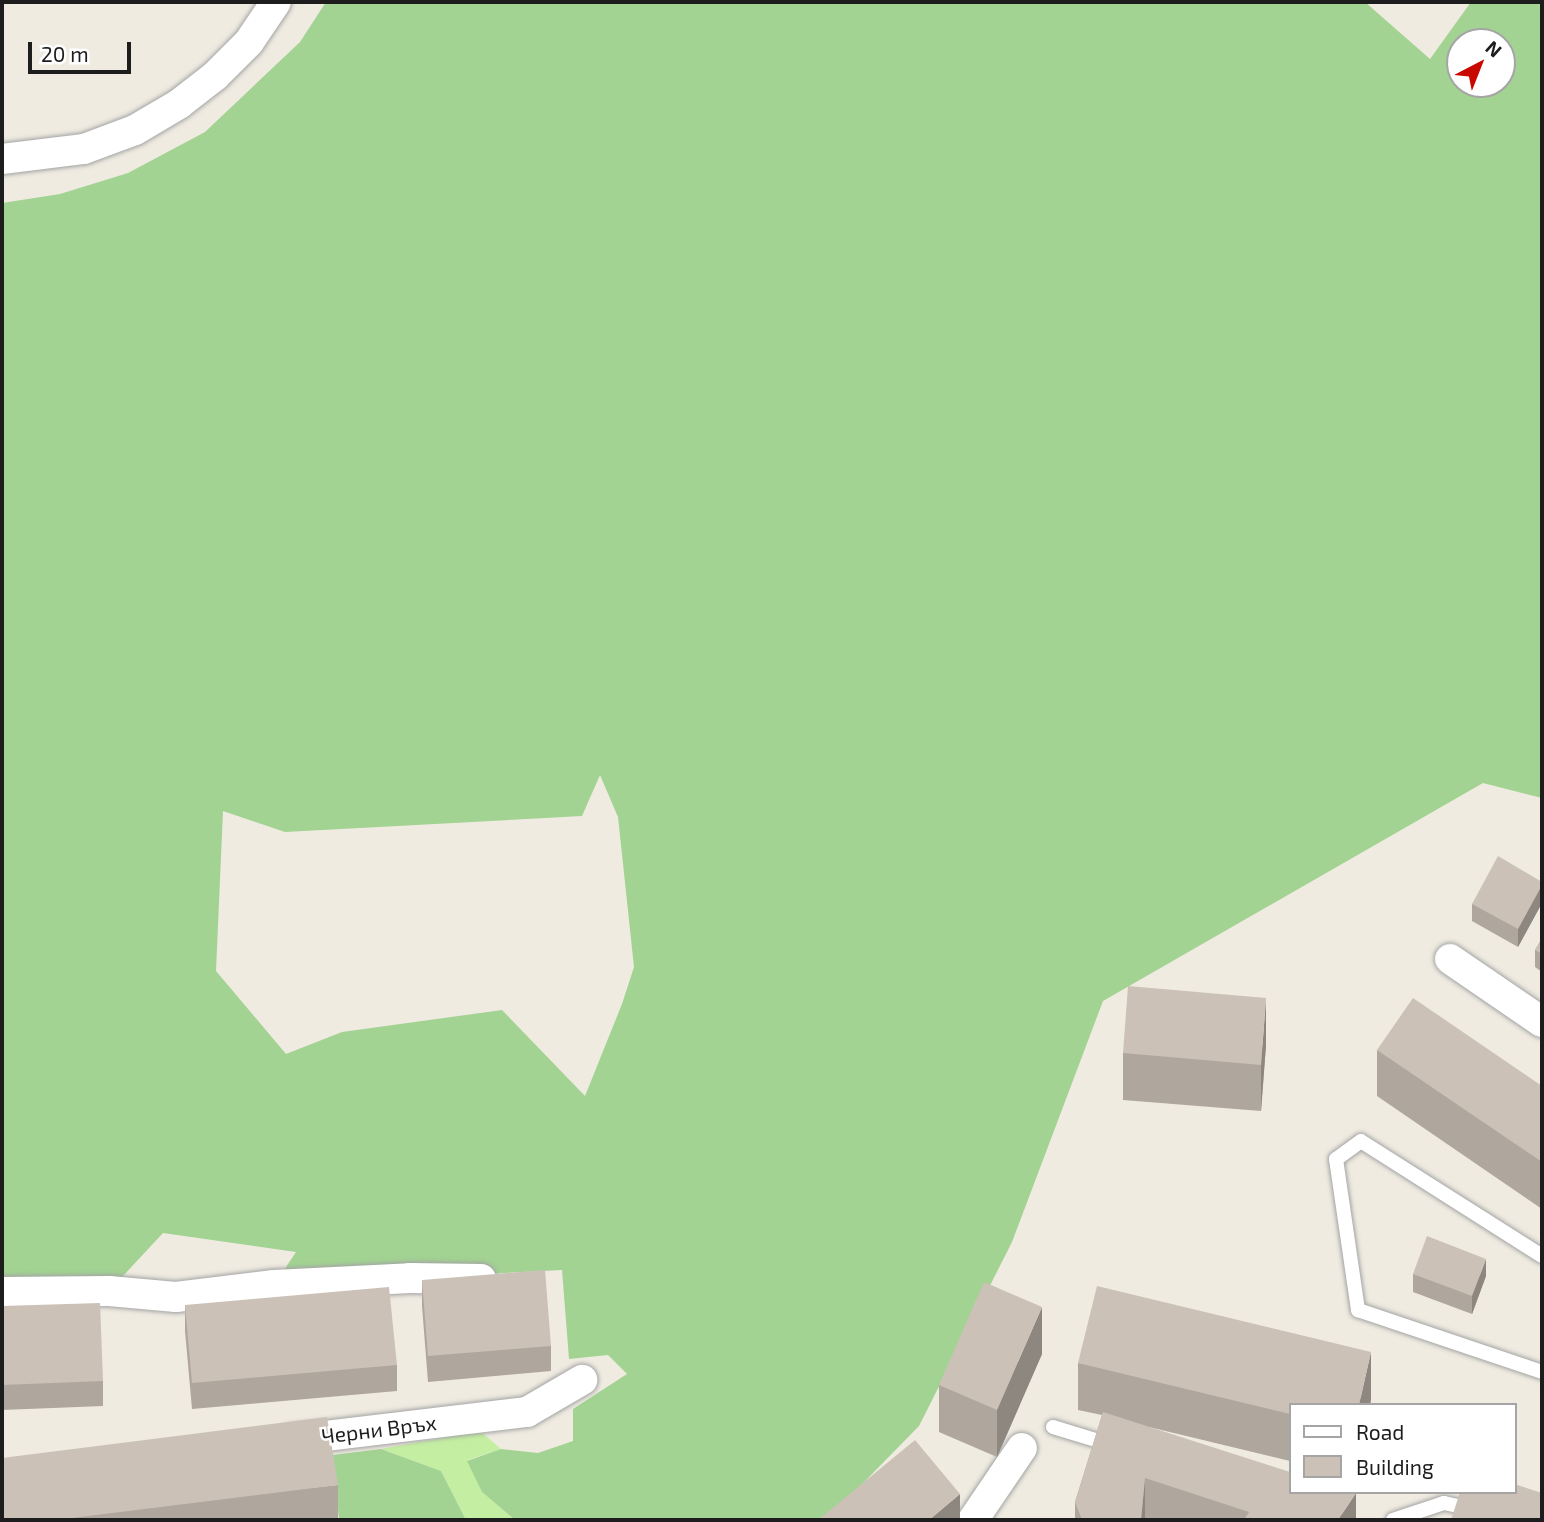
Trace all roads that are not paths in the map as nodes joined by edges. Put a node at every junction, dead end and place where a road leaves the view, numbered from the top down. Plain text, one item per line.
1 (276, 2) edge
2 (2, 159) edge
3 (1450, 959) dead end
4 (1542, 1022) edge
5 (1542, 1256) edge
6 (513, 1279) edge
7 (2, 1292) edge
8 (1542, 1372) edge
9 (582, 1380) dead end
10 (1053, 1427) dead end
11 (265, 1443) edge
12 (1022, 1448) dead end
13 (1133, 1451) edge
14 (1493, 1513) edge
15 (973, 1520) edge
16 (1393, 1520) edge

1 - 2 street
3 - 4 street
5 - 8 lane
6 - 7 street
9 - 11 street, Черни Връх
10 - 13 lane
12 - 15 street
14 - 16 lane

